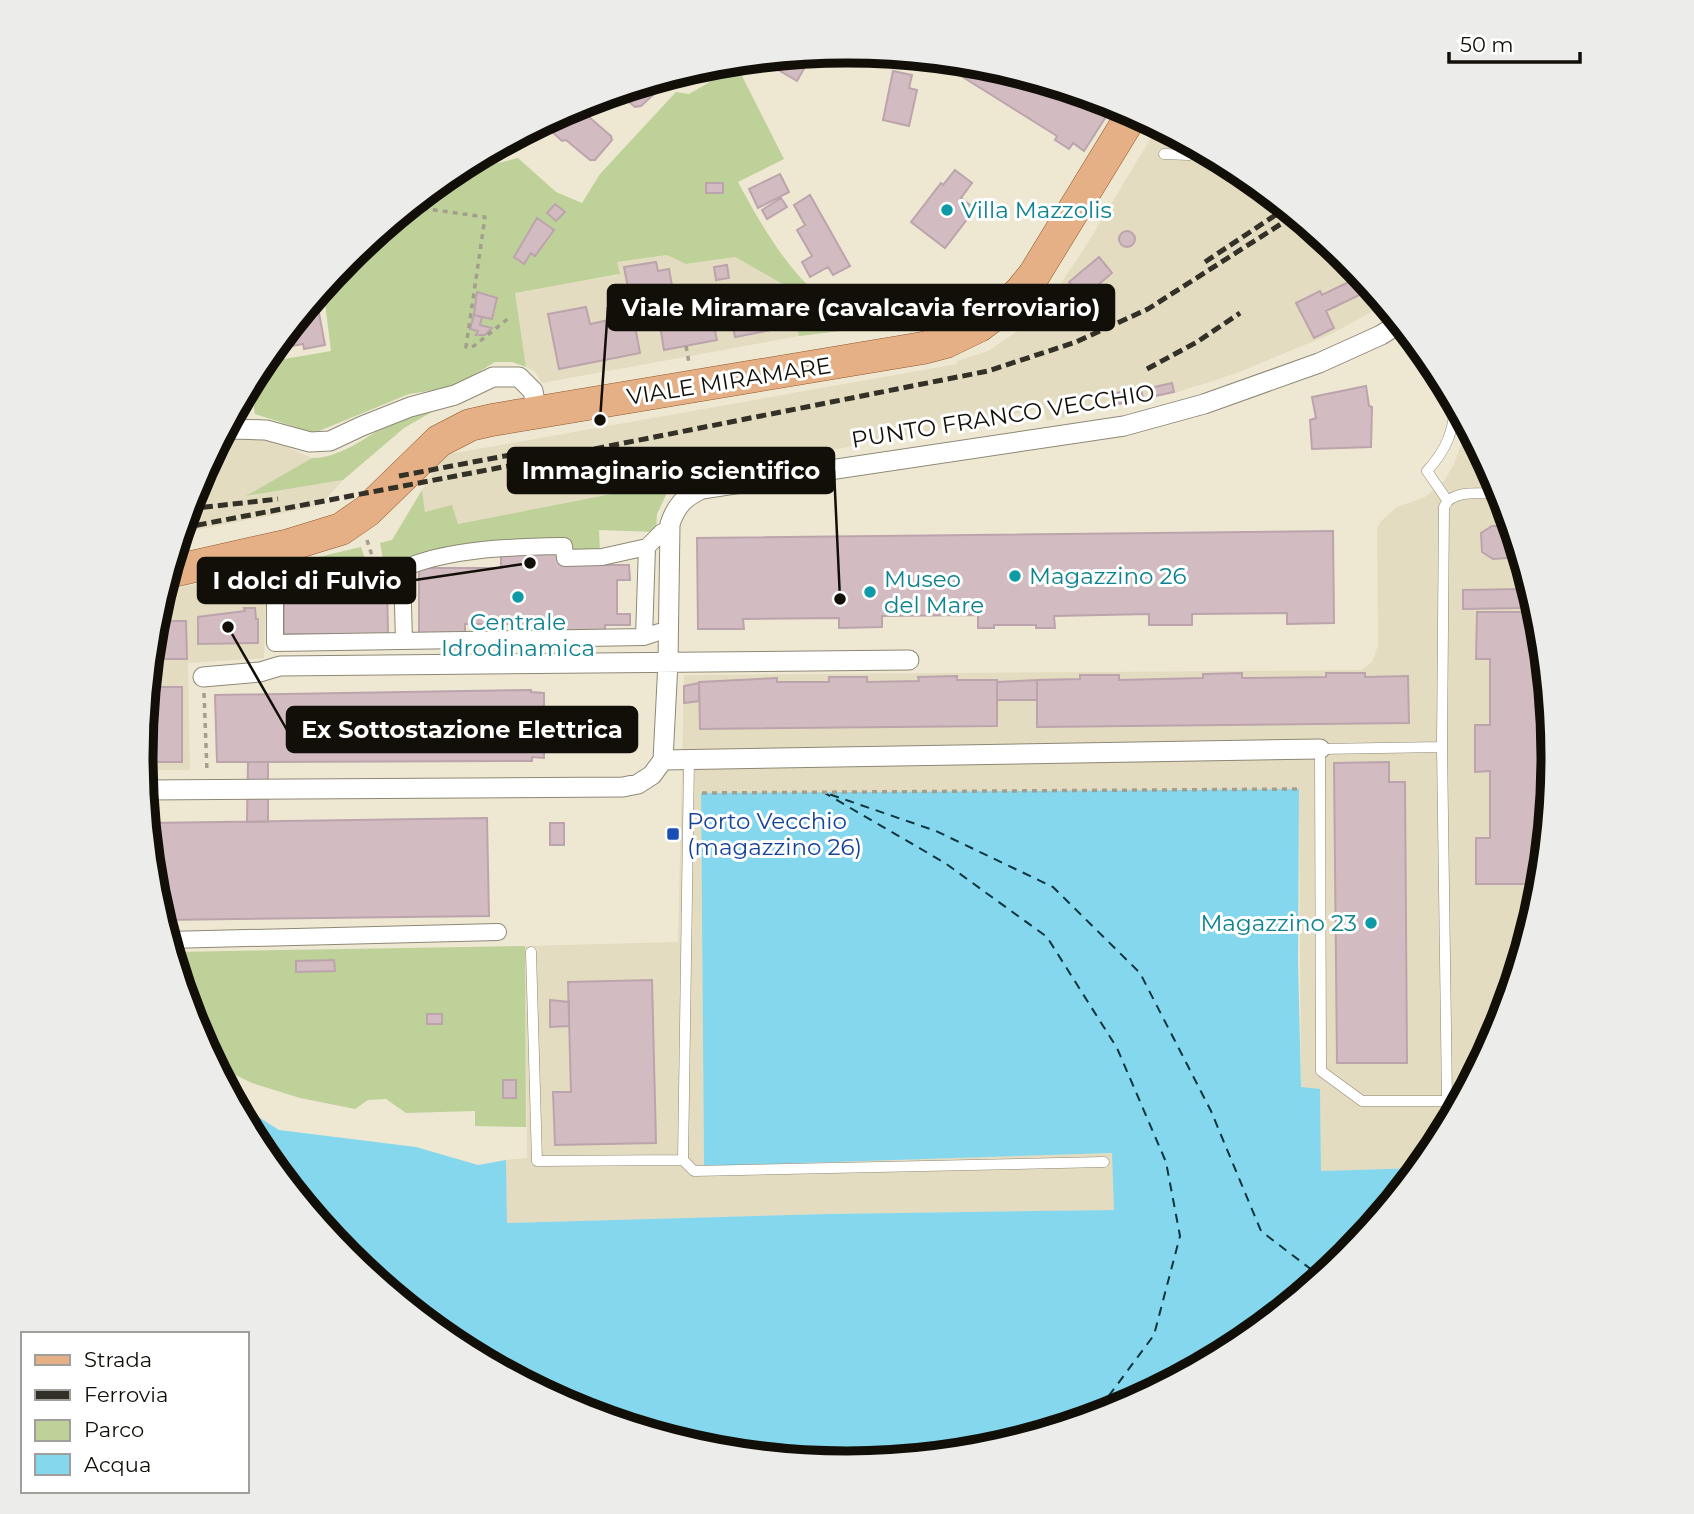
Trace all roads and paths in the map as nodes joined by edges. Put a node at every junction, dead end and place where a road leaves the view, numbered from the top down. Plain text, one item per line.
1 (1127, 123) edge
2 (1190, 154) edge
3 (1164, 155) dead end
4 (422, 208) edge
5 (510, 317) dead end
6 (1392, 328) edge
7 (686, 346) dead end
8 (689, 365) dead end
9 (537, 412) junction
10 (1454, 421) edge
11 (236, 429) edge
12 (1489, 494) edge
13 (1447, 500) junction
14 (662, 532) dead end
15 (365, 534) dead end
16 (647, 547) junction
17 (402, 569) junction
18 (179, 570) edge
19 (378, 571) junction
20 (404, 641) junction
21 (909, 660) dead end
22 (668, 662) junction
23 (203, 677) joint
24 (1442, 747) junction
25 (1320, 749) junction
26 (663, 760) junction
27 (689, 760) junction
28 (207, 775) dead end
29 (1299, 789) dead end
30 (154, 790) edge
31 (701, 793) dead end
32 (499, 932) dead end
33 (178, 940) edge
34 (531, 952) dead end
35 (1447, 1100) joint
36 (683, 1160) junction
37 (1104, 1162) dead end

1 - 9 main road, VIALE MIRAMARE
2 - 3 lane
4 - 5 path
6 - 22 street, PUNTO FRANCO VECCHIO
7 - 8 path
9 - 11 street
9 - 18 main road, VIALE MIRAMARE
10 - 13 lane
12 - 13 lane
13 - 24 lane
14 - 16 street
15 - 19 path
16 - 17 street
16 - 20 street
17 - 19 street
17 - 20 street
19 - 20 street
21 - 22 street
22 - 23 street
22 - 26 street, PUNTO FRANCO VECCHIO
23 - 28 path
24 - 25 lane
24 - 35 lane
25 - 27 street
25 - 35 lane
26 - 27 street
26 - 30 street
27 - 36 lane
29 - 31 path
32 - 33 street
34 - 36 lane
36 - 37 lane

